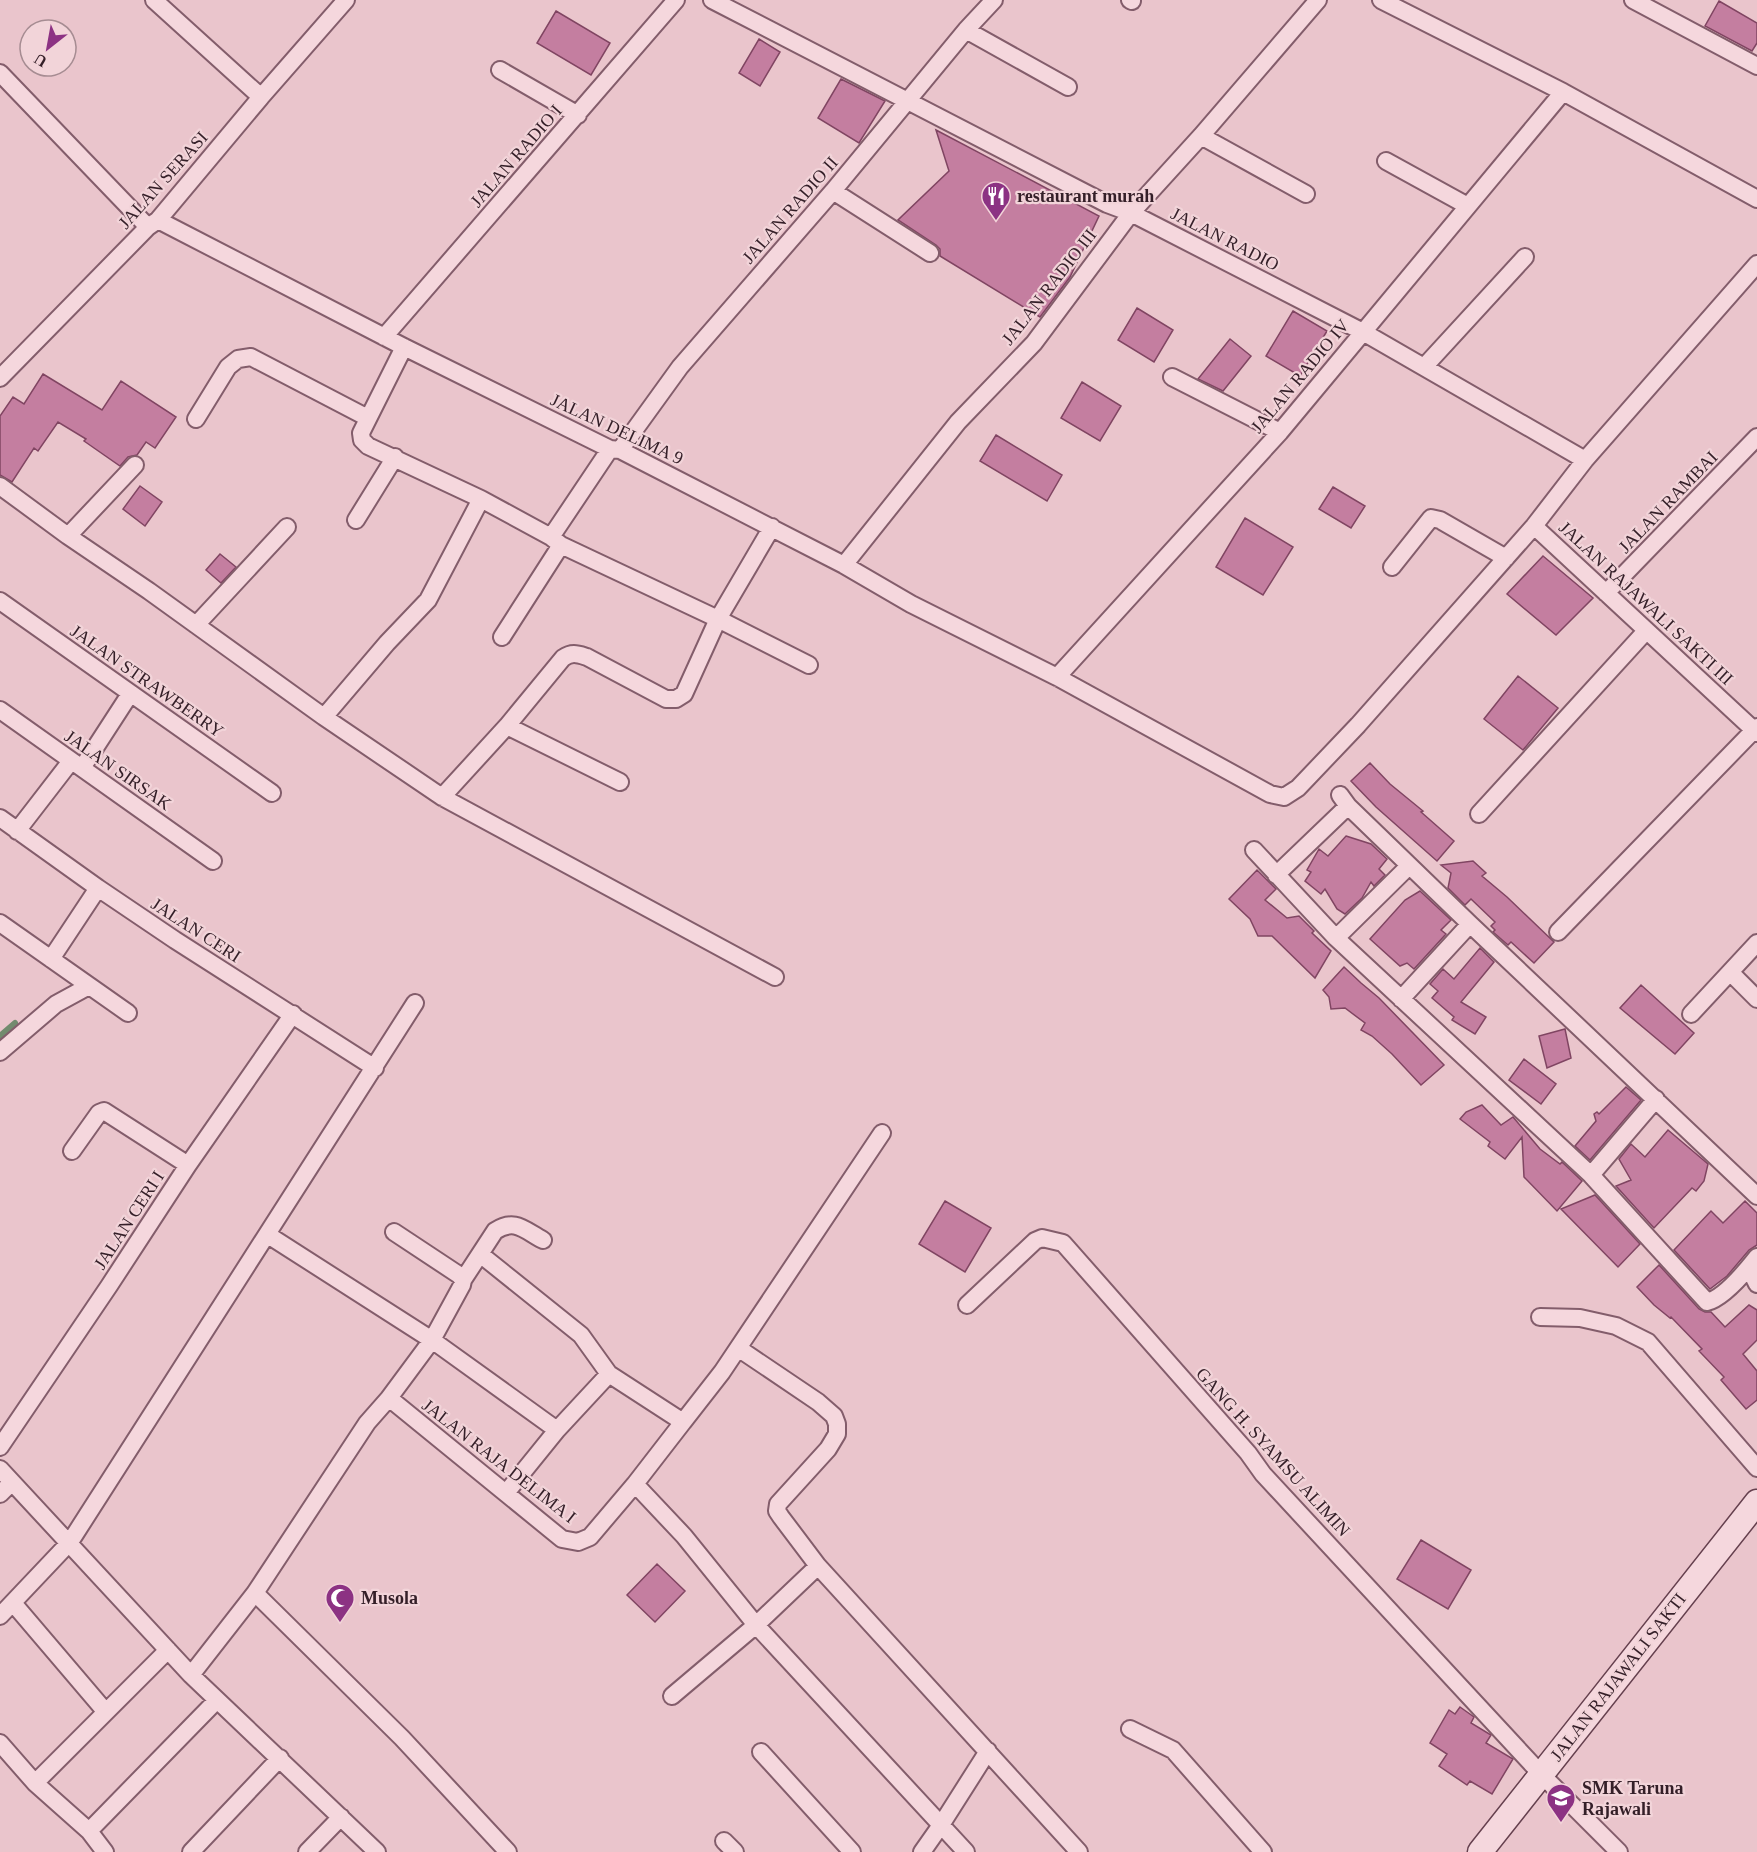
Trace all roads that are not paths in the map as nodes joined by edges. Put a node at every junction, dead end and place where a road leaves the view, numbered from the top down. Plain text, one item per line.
1 (154, 0) edge
2 (346, 0) edge
3 (676, 0) edge
4 (712, 0) edge
5 (994, 0) edge
6 (1380, 0) edge
7 (1633, 0) edge
8 (1315, 4) edge
9 (966, 30) junction
10 (1757, 66) edge
11 (500, 70) dead end
12 (0, 73) edge
13 (1068, 87) dead end
14 (1563, 92) junction
15 (261, 97) junction
16 (907, 100) junction
17 (578, 115) junction
18 (1201, 136) junction
19 (1386, 161) dead end
20 (833, 191) junction
21 (1306, 194) dead end
22 (1757, 199) edge
23 (1466, 205) junction
24 (1131, 213) junction
25 (153, 224) junction
26 (930, 253) dead end
27 (1526, 257) dead end
28 (1757, 264) edge
29 (1363, 332) junction
30 (384, 337) junction
31 (404, 347) junction
32 (1424, 367) junction
33 (1172, 377) dead end
34 (0, 378) edge
35 (368, 418) junction
36 (196, 419) dead end
37 (1280, 432) junction
38 (1757, 437) edge
39 (615, 449) junction
40 (395, 457) junction
41 (1585, 460) junction
42 (135, 465) dead end
43 (0, 486) edge
44 (481, 499) junction
45 (356, 520) dead end
46 (1534, 526) junction
47 (287, 527) dead end
48 (772, 527) junction
49 (68, 536) junction
50 (556, 541) junction
51 (1506, 558) junction
52 (844, 565) junction
53 (1392, 567) dead end
54 (1606, 593) junction
55 (0, 601) edge
56 (718, 619) junction
57 (196, 625) junction
58 (1646, 631) junction
59 (501, 637) dead end
60 (808, 665) dead end
61 (1057, 677) junction
62 (130, 693) junction
63 (0, 710) edge
64 (324, 717) junction
65 (507, 726) junction
66 (1756, 730) edge
67 (76, 765) junction
68 (620, 782) dead end
69 (272, 793) dead end
70 (442, 797) junction
71 (1479, 814) dead end
72 (0, 818) edge
73 (18, 831) junction
74 (1254, 850) dead end
75 (213, 861) dead end
76 (1408, 866) junction
77 (1276, 875) junction
78 (98, 888) junction
79 (0, 923) edge
80 (1470, 924) junction
81 (1558, 932) dead end
82 (1336, 938) junction
83 (1757, 943) edge
84 (51, 959) junction
85 (1730, 972) junction
86 (775, 977) dead end
87 (89, 986) junction
88 (1401, 999) junction
89 (1757, 999) edge
90 (415, 1003) dead end
91 (128, 1013) dead end
92 (293, 1014) junction
93 (1691, 1014) dead end
94 (0, 1052) edge
95 (375, 1068) junction
96 (1656, 1099) junction
97 (882, 1133) dead end
98 (72, 1151) dead end
99 (188, 1165) junction
100 (1591, 1175) junction
101 (1757, 1196) edge
102 (394, 1232) dead end
103 (268, 1235) junction
104 (543, 1240) dead end
105 (480, 1254) junction
106 (1753, 1262) edge
107 (463, 1280) junction
108 (1757, 1284) edge
109 (967, 1305) dead end
110 (1540, 1317) dead end
111 (432, 1340) junction
112 (738, 1348) junction
113 (609, 1374) junction
114 (389, 1398) junction
115 (683, 1422) junction
116 (557, 1430) junction
117 (0, 1447) edge
118 (1757, 1468) edge
119 (0, 1469) edge
120 (635, 1484) junction
121 (6, 1488) edge
122 (506, 1493) junction
123 (1757, 1502) edge
124 (70, 1542) junction
125 (819, 1566) junction
126 (255, 1593) junction
127 (12, 1603) junction
128 (0, 1616) edge
129 (756, 1625) junction
130 (168, 1650) junction
131 (191, 1675) junction
132 (672, 1696) dead end
133 (217, 1700) junction
134 (105, 1711) junction
135 (1130, 1729) dead end
136 (0, 1743) edge
137 (988, 1751) junction
138 (761, 1752) dead end
139 (280, 1758) junction
140 (1541, 1774) junction
141 (35, 1783) junction
142 (341, 1817) junction
143 (941, 1825) junction
144 (89, 1831) junction
145 (105, 1852) edge
146 (191, 1852) edge
147 (307, 1852) edge
148 (377, 1852) edge
149 (508, 1852) edge
150 (852, 1852) edge
151 (922, 1852) edge
152 (966, 1852) edge
153 (1079, 1852) edge
154 (1263, 1852) edge
155 (1480, 1852) edge
156 (1619, 1852) edge

1 - 15 street
2 - 15 street, JALAN SERASI
3 - 17 street, JALAN RADIO I
4 - 16 street, JALAN RADIO
5 - 9 street, JALAN RADIO II
6 - 14 street
7 - 10 street
8 - 18 street, JALAN RADIO III
9 - 13 street
9 - 16 street, JALAN RADIO II
11 - 17 street
12 - 25 street, JALAN DELIMA 9
14 - 22 street
14 - 23 street, JALAN RADIO IV
15 - 25 street, JALAN SERASI
16 - 20 street, JALAN RADIO II
16 - 24 street, JALAN RADIO
17 - 30 street, JALAN RADIO I
18 - 21 street
18 - 24 street, JALAN RADIO III
19 - 23 street
20 - 26 street
20 - 39 street, JALAN RADIO II
23 - 29 street, JALAN RADIO IV
24 - 29 street, JALAN RADIO
24 - 52 street, JALAN RADIO III
25 - 30 street, JALAN DELIMA 9
25 - 34 street, JALAN SERASI
27 - 32 street
28 - 41 street
29 - 32 street, JALAN RADIO
29 - 37 street, JALAN RADIO IV
30 - 31 street, JALAN DELIMA 9
31 - 35 street
31 - 39 street, JALAN DELIMA 9
32 - 41 street, JALAN RADIO
33 - 37 street
35 - 36 street
35 - 40 street
37 - 61 street, JALAN RADIO IV
38 - 54 street, JALAN RAMBAI
39 - 48 street, JALAN DELIMA 9
39 - 50 street, JALAN RADIO II
40 - 44 street
40 - 45 street
41 - 46 street
42 - 49 street
43 - 49 street
44 - 50 street
44 - 64 street
46 - 51 street
46 - 54 street, JALAN RAJAWALI SAKTI III
47 - 57 street
48 - 52 street, JALAN DELIMA 9
48 - 56 street
49 - 57 street
50 - 56 street
50 - 59 street, JALAN RADIO II
51 - 53 street
51 - 61 street, JALAN DELIMA 9
52 - 61 street, JALAN DELIMA 9
54 - 58 street, JALAN RAJAWALI SAKTI III
55 - 62 street, JALAN STRAWBERRY
56 - 60 street
56 - 65 street
57 - 64 street
58 - 66 street, JALAN RAJAWALI SAKTI III
58 - 71 street
62 - 67 street
62 - 69 street, JALAN STRAWBERRY
63 - 67 street, JALAN SIRSAK
64 - 70 street
65 - 68 street
65 - 70 street
66 - 81 street
67 - 73 street
67 - 75 street, JALAN SIRSAK
70 - 86 street
72 - 73 street, JALAN CERI
73 - 78 street, JALAN CERI
74 - 77 street
76 - 77 street
76 - 80 street
76 - 82 street
77 - 82 street
78 - 84 street
78 - 92 street, JALAN CERI
79 - 84 street
80 - 88 street
80 - 96 street
82 - 88 street
83 - 85 street
84 - 87 street
85 - 89 street
85 - 93 street
87 - 91 street
87 - 94 street
88 - 100 street
90 - 95 street
92 - 95 street, JALAN CERI
92 - 99 street, JALAN CERI I
95 - 103 street
96 - 100 street
96 - 101 street
97 - 112 street
98 - 99 street
99 - 117 street, JALAN CERI I
100 - 106 street
102 - 107 street
103 - 111 street
103 - 124 street
104 - 105 street
105 - 107 street
105 - 113 street
106 - 108 street
107 - 111 street
109 - 140 street, GANG H. SYAMSU ALIMIN
110 - 118 street
111 - 114 street
111 - 116 street
112 - 115 street
112 - 125 street
113 - 115 street
113 - 116 street
114 - 122 street, JALAN RAJA DELIMA I
114 - 126 street
115 - 120 street
116 - 122 street
119 - 121 street
120 - 122 street, JALAN RAJA DELIMA I
120 - 129 street
121 - 124 street
123 - 140 street, JALAN RAJAWALI SAKTI
124 - 127 street
124 - 130 street
125 - 129 street
125 - 137 street
126 - 131 street
126 - 149 street
127 - 128 street
127 - 134 street
129 - 132 street
129 - 143 street
130 - 131 street
130 - 134 street
131 - 133 street
133 - 139 street
133 - 144 street
134 - 141 street
135 - 154 street
136 - 141 street
137 - 143 street
137 - 153 street
138 - 150 street
139 - 142 street
139 - 146 street
140 - 155 street, JALAN RAJAWALI SAKTI
140 - 156 street, GANG H. SYAMSU ALIMIN
141 - 144 street
142 - 147 street
142 - 148 street
143 - 151 street
143 - 152 street
144 - 145 street

